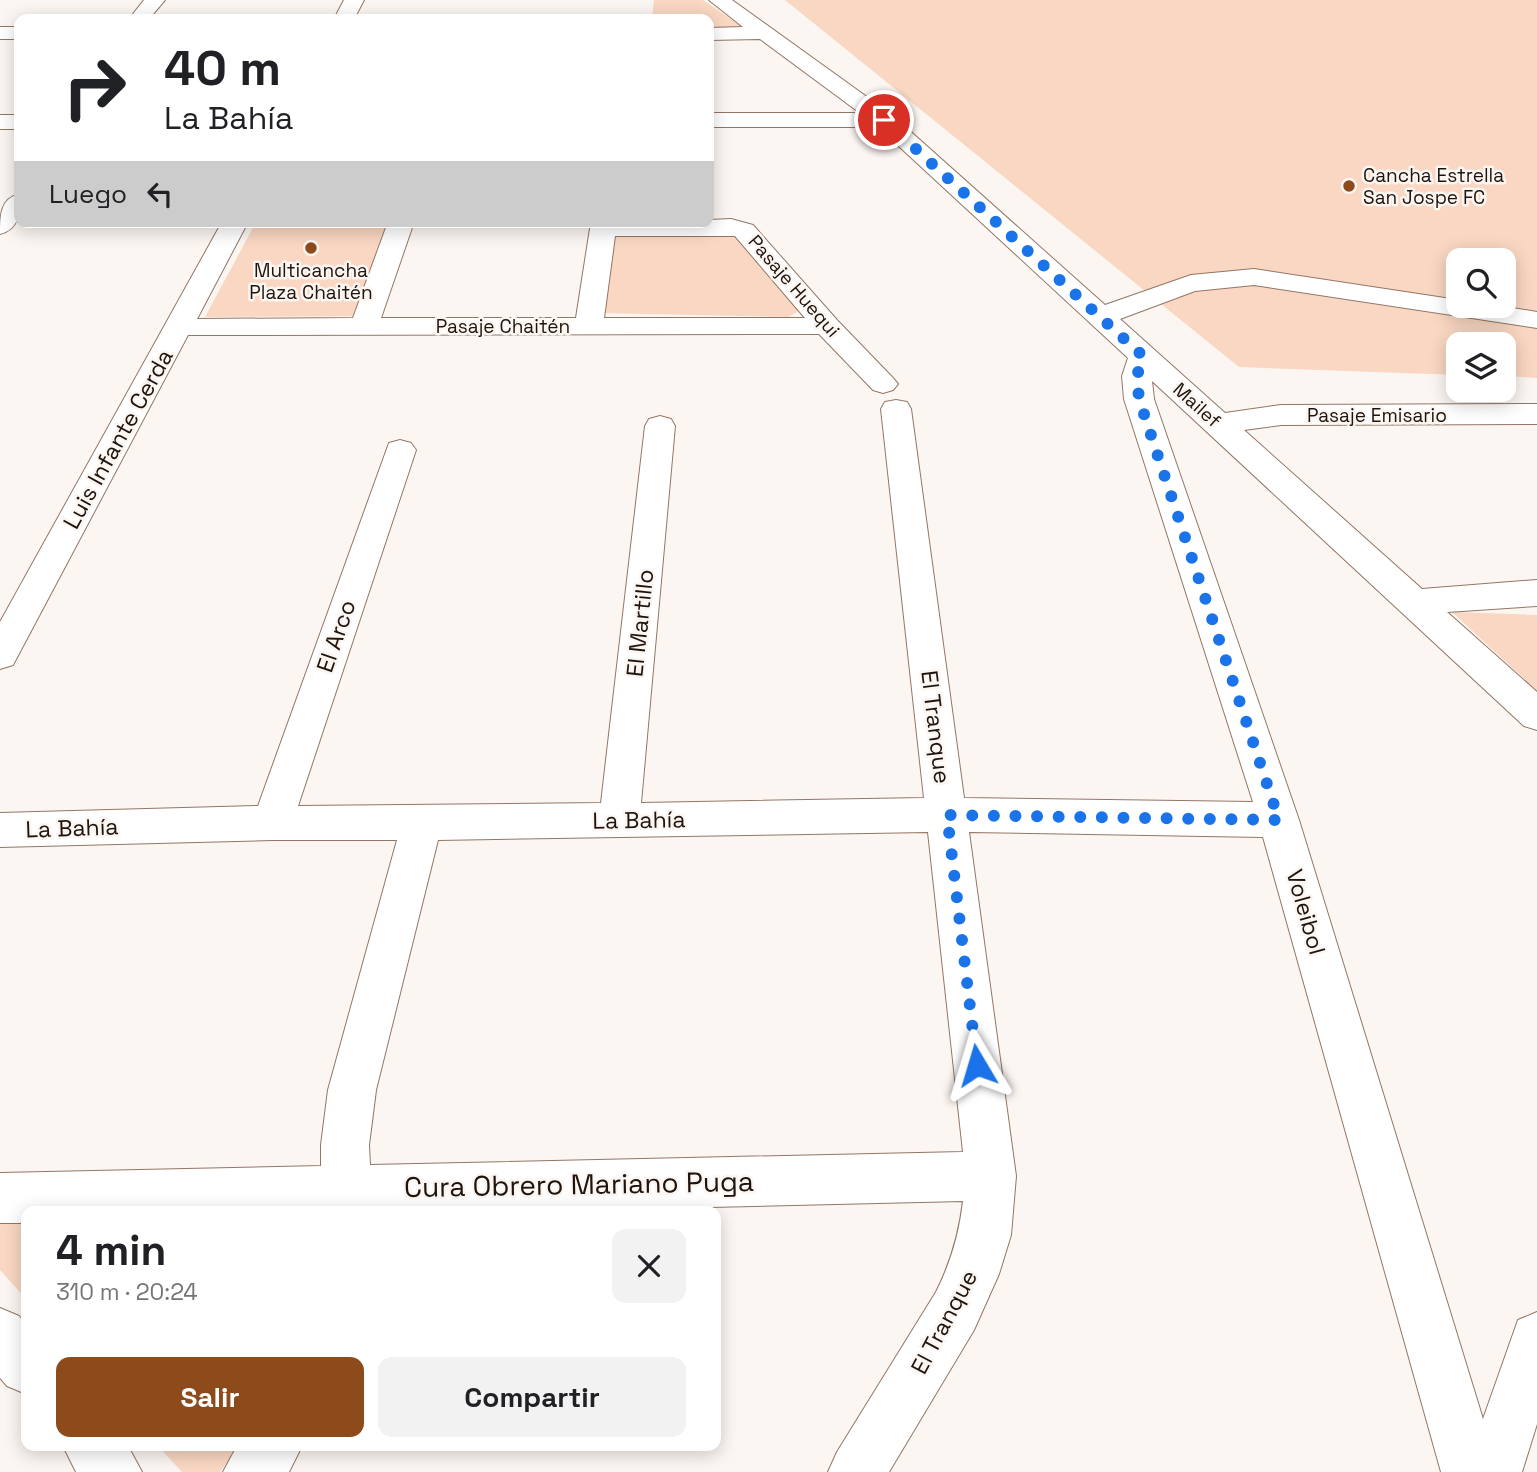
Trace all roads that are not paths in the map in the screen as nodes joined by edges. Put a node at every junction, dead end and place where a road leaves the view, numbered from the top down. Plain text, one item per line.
1 (155, 0) edge
2 (719, 0) edge
3 (143, 14) edge
4 (764, 33) junction
5 (714, 34) edge
6 (714, 120) edge
7 (884, 120) junction
8 (14, 208) edge
9 (0, 226) edge
10 (714, 227) edge
11 (232, 228) edge
12 (399, 228) edge
13 (603, 228) edge
14 (1099, 317) junction
15 (1537, 320) edge
16 (589, 326) junction
17 (827, 326) junction
18 (179, 327) junction
19 (364, 327) junction
20 (1143, 356) junction
21 (890, 397) joint
22 (1537, 415) edge
23 (1218, 424) junction
24 (660, 426) dead end
25 (400, 450) dead end
26 (1537, 593) edge
27 (1415, 603) junction
28 (0, 655) edge
29 (1537, 715) edge
30 (947, 815) junction
31 (619, 820) junction
32 (1279, 820) junction
33 (272, 823) junction
34 (422, 823) junction
35 (0, 830) edge
36 (991, 1176) junction
37 (0, 1198) edge
38 (346, 1200) edge
39 (0, 1335) edge
40 (1537, 1339) edge
41 (21, 1361) edge
42 (95, 1451) edge
43 (270, 1451) edge
44 (113, 1472) edge
45 (253, 1472) edge
46 (857, 1472) edge
47 (1470, 1472) edge
48 (1493, 1472) edge

1 - 3 street
2 - 4 street, Mailef
4 - 5 street
4 - 7 street, Mailef
6 - 7 street
7 - 14 street, Mailef
8 - 9 street
10 - 17 street, Pasaje Huequi
11 - 18 street, Luis Infante Cerda
12 - 19 street
13 - 16 street
14 - 15 street
14 - 20 street, Mailef
16 - 17 street, Pasaje Chaitén
16 - 19 street, Pasaje Chaitén
17 - 21 street, Pasaje Huequi
18 - 19 street, Pasaje Chaitén
18 - 28 street, Luis Infante Cerda
20 - 23 street, Mailef
20 - 32 street, Voleibol
21 - 30 street, El Tranque
22 - 23 street, Pasaje Emisario
23 - 27 street, Mailef
24 - 31 street, El Martillo
25 - 33 street, El Arco
26 - 27 street
27 - 29 street, Mailef
30 - 31 street, La Bahía
30 - 32 street, La Bahía
30 - 36 street, El Tranque
31 - 34 street, La Bahía
32 - 47 street, Voleibol
33 - 34 street, La Bahía
33 - 35 street, La Bahía
34 - 38 street
36 - 38 street, Cura Obrero Mariano Puga
36 - 46 street, El Tranque
37 - 38 street, Cura Obrero Mariano Puga
39 - 41 street
40 - 48 street
42 - 44 street
43 - 45 street

